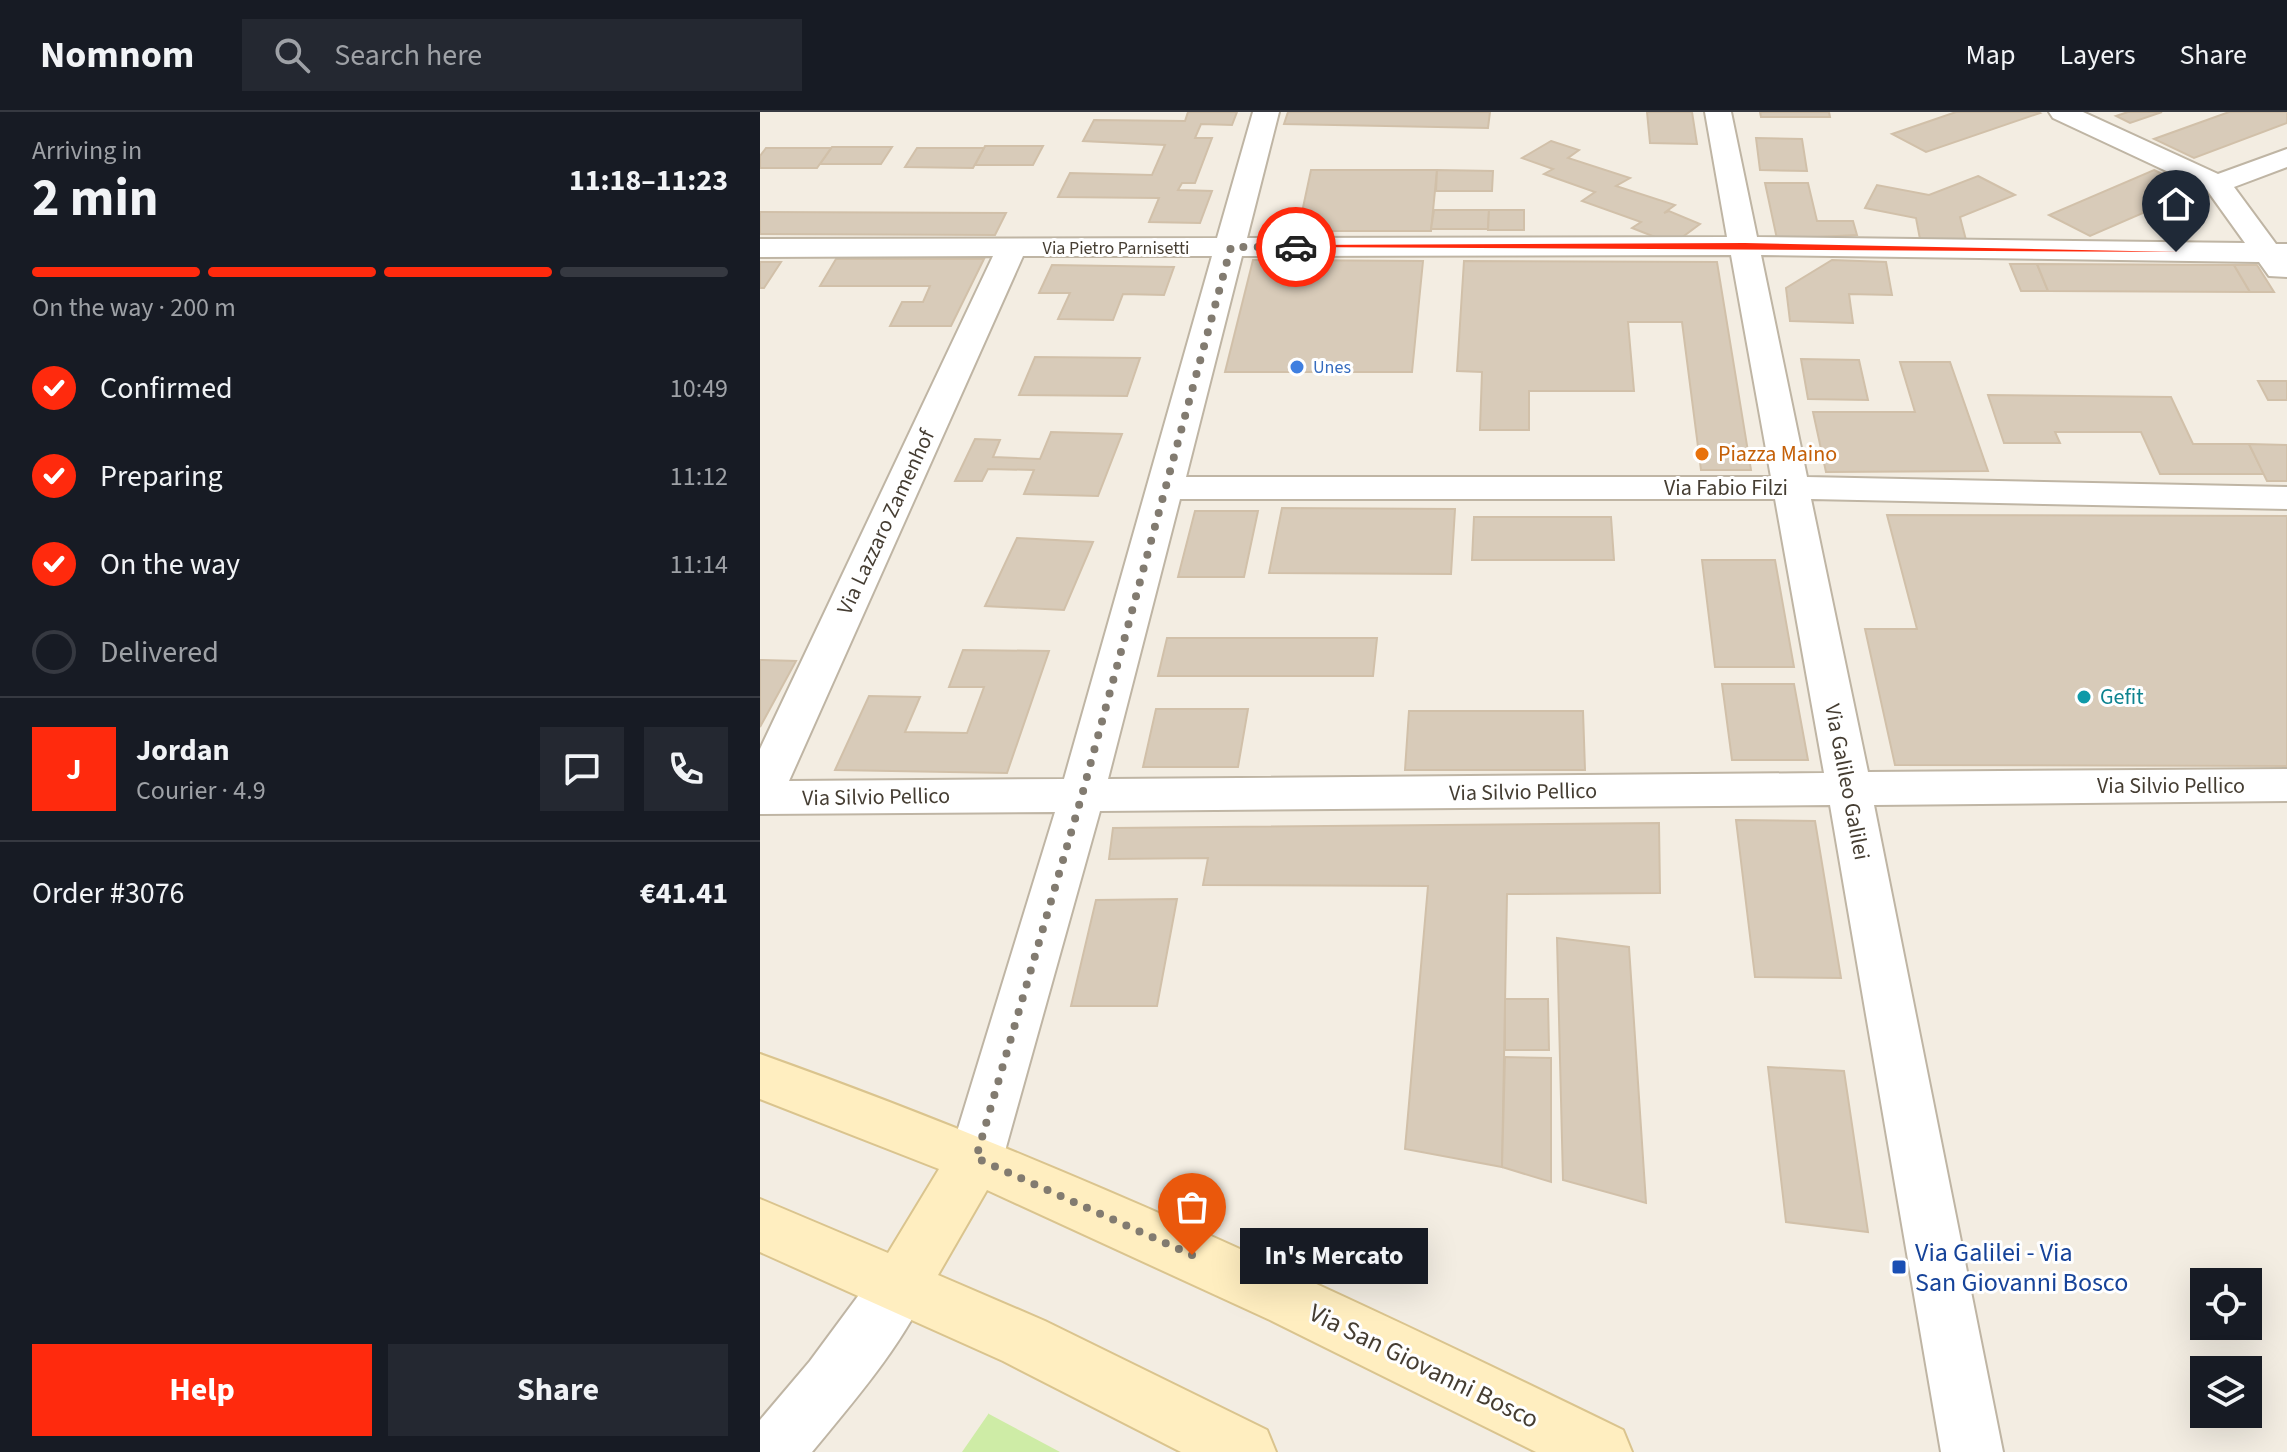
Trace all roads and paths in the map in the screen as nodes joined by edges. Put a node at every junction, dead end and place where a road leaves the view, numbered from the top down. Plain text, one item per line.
1 (1266, 112) edge
2 (1718, 112) edge
3 (2062, 112) edge
4 (2287, 157) edge
5 (2217, 184) junction
6 (1745, 246) junction
7 (1231, 247) junction
8 (760, 248) edge
9 (1012, 248) junction
10 (2278, 253) edge
11 (2287, 281) edge
12 (1164, 488) junction
13 (1788, 488) junction
14 (2287, 498) edge
15 (2287, 785) edge
16 (1849, 789) junction
17 (1082, 795) junction
18 (760, 797) edge
19 (760, 1076) edge
20 (976, 1158) junction
21 (760, 1225) edge
22 (901, 1284) junction
23 (773, 1452) edge
24 (1245, 1452) edge
25 (1601, 1452) edge
26 (1972, 1452) edge

1 - 7 street
2 - 6 street, Via Galileo Galilei
3 - 5 street
4 - 5 street
5 - 10 street
6 - 7 street, Via Pietro Parnisetti
6 - 10 street, Via Pietro Parnisetti
6 - 13 street, Via Galileo Galilei
7 - 9 street, Via Pietro Parnisetti
7 - 12 street
8 - 9 street, Via Pietro Parnisetti
9 - 18 street, Via Lazzaro Zamenhof
10 - 11 street
12 - 13 street, Via Fabio Filzi
12 - 17 street
13 - 14 street, Via Fabio Filzi
13 - 16 street, Via Galileo Galilei
15 - 16 street, Via Silvio Pellico
16 - 17 street, Via Silvio Pellico
16 - 26 street, Via Galileo Galilei
17 - 18 street, Via Silvio Pellico
17 - 20 street
19 - 20 main road, Via San Giovanni Bosco
20 - 22 main road
20 - 25 main road, Via San Giovanni Bosco
21 - 22 main road
22 - 23 street
22 - 24 main road

